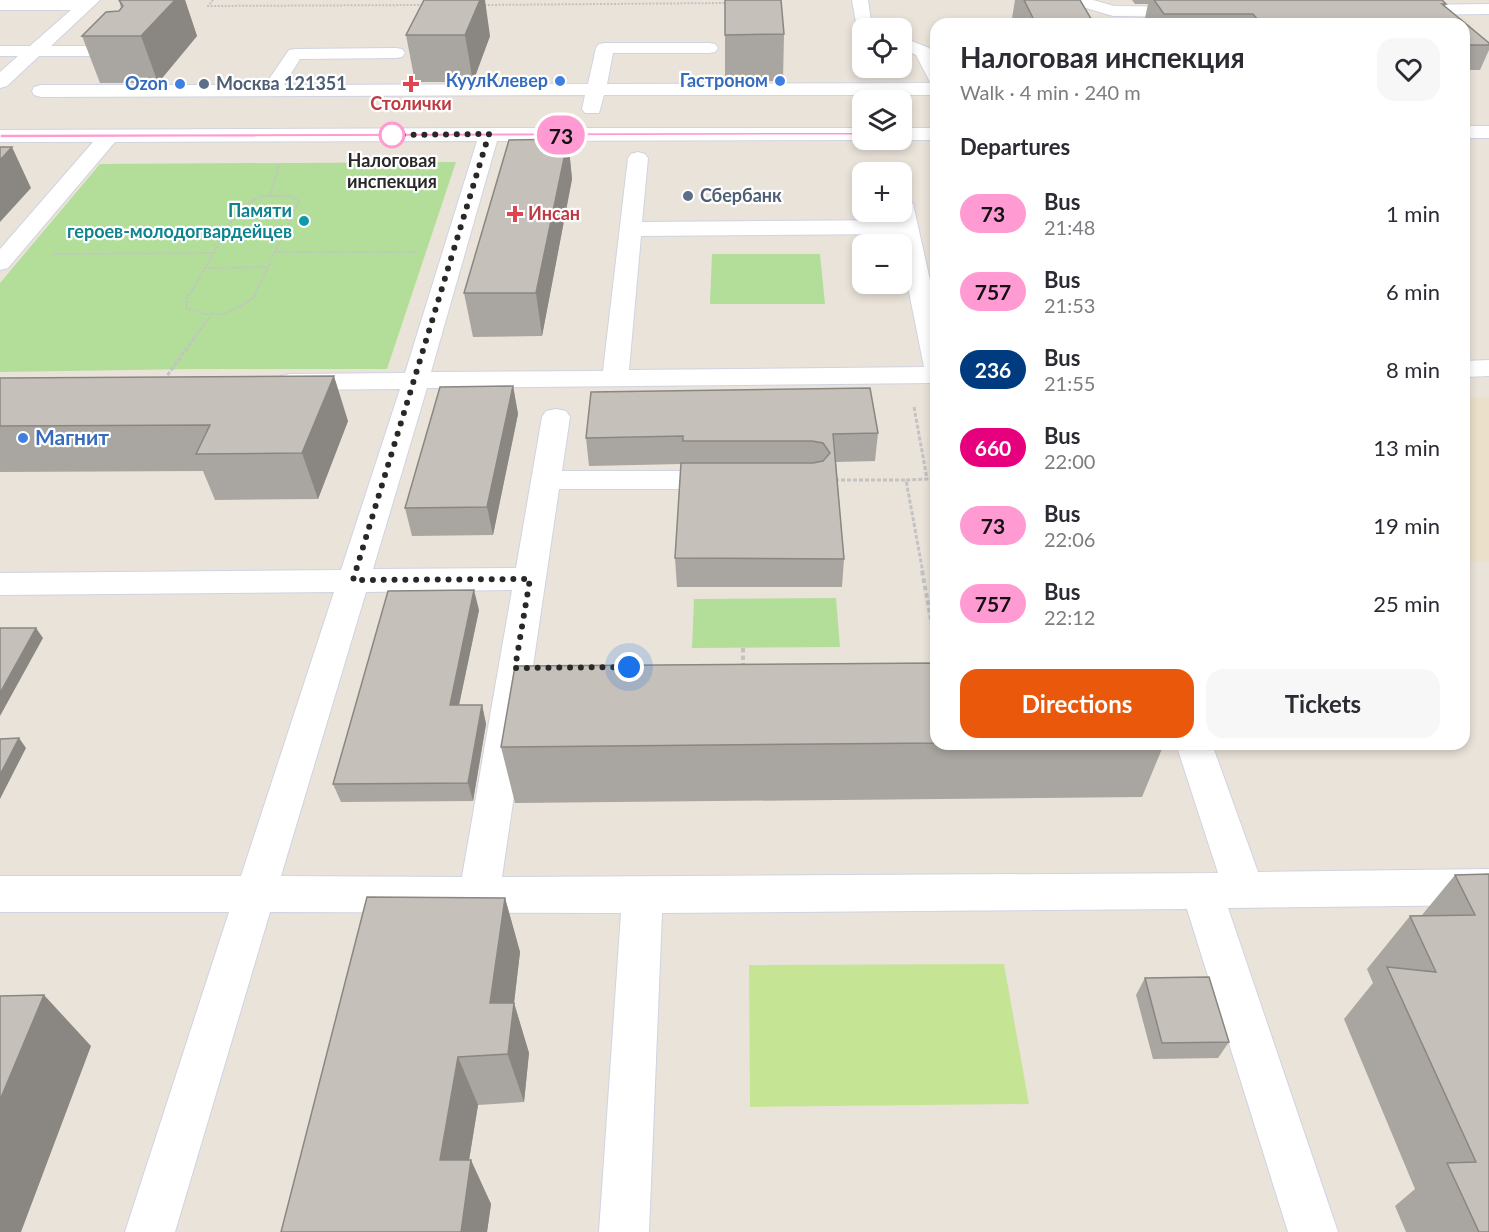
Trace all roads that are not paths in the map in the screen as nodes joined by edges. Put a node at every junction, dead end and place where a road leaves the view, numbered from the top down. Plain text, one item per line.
1 (860, 0) edge
2 (1075, 0) edge
3 (88, 2) edge
4 (0, 5) edge
5 (1489, 9) edge
6 (1393, 10) edge
7 (1214, 11) edge
8 (862, 18) edge
9 (1194, 18) edge
10 (912, 46) edge
11 (709, 48) dead end
12 (0, 51) edge
13 (34, 51) junction
14 (128, 51) edge
15 (930, 52) edge
16 (396, 53) dead end
17 (0, 82) edge
18 (930, 89) edge
19 (596, 90) junction
20 (41, 91) dead end
21 (264, 91) junction
22 (1470, 132) edge
23 (1489, 132) edge
24 (489, 134) junction
25 (852, 134) edge
26 (912, 134) edge
27 (930, 134) edge
28 (228, 135) junction
29 (586, 135) junction
30 (0, 136) edge
31 (109, 136) junction
32 (638, 158) dead end
33 (852, 218) edge
34 (905, 222) edge
35 (629, 229) junction
36 (3, 259) edge
37 (930, 337) edge
38 (1489, 368) edge
39 (1470, 369) edge
40 (930, 375) edge
41 (615, 377) junction
42 (416, 380) junction
43 (266, 382) edge
44 (556, 417) dead end
45 (546, 480) junction
46 (755, 480) edge
47 (530, 579) junction
48 (353, 580) junction
49 (0, 584) edge
50 (549, 667) edge
51 (515, 668) junction
52 (1195, 750) edge
53 (1489, 887) edge
54 (1223, 891) junction
55 (257, 893) junction
56 (0, 894) edge
57 (643, 894) junction
58 (479, 895) junction
59 (150, 1232) edge
60 (624, 1232) edge
61 (1313, 1232) edge

1 - 8 street
2 - 9 street
3 - 4 street
3 - 13 street
5 - 6 street
7 - 9 street
10 - 15 street
11 - 19 street
12 - 13 street
13 - 14 street
13 - 17 street
16 - 21 street
18 - 19 street
19 - 21 street
19 - 29 street
20 - 21 street
21 - 28 street
22 - 23 street
24 - 28 street
24 - 29 street
24 - 42 street
25 - 29 street
26 - 27 street
28 - 31 street
30 - 31 street
31 - 36 street
32 - 35 street
33 - 35 street
34 - 37 street
35 - 41 street
38 - 39 street
40 - 41 street
41 - 42 street
42 - 43 street
42 - 48 street
44 - 45 street
45 - 46 street
45 - 47 street
47 - 48 street
47 - 51 street
48 - 49 street
48 - 55 street
50 - 51 street
51 - 58 street
52 - 54 street
53 - 54 street
54 - 57 street
54 - 61 street
55 - 56 street
55 - 58 street
55 - 59 street
57 - 58 street
57 - 60 street

